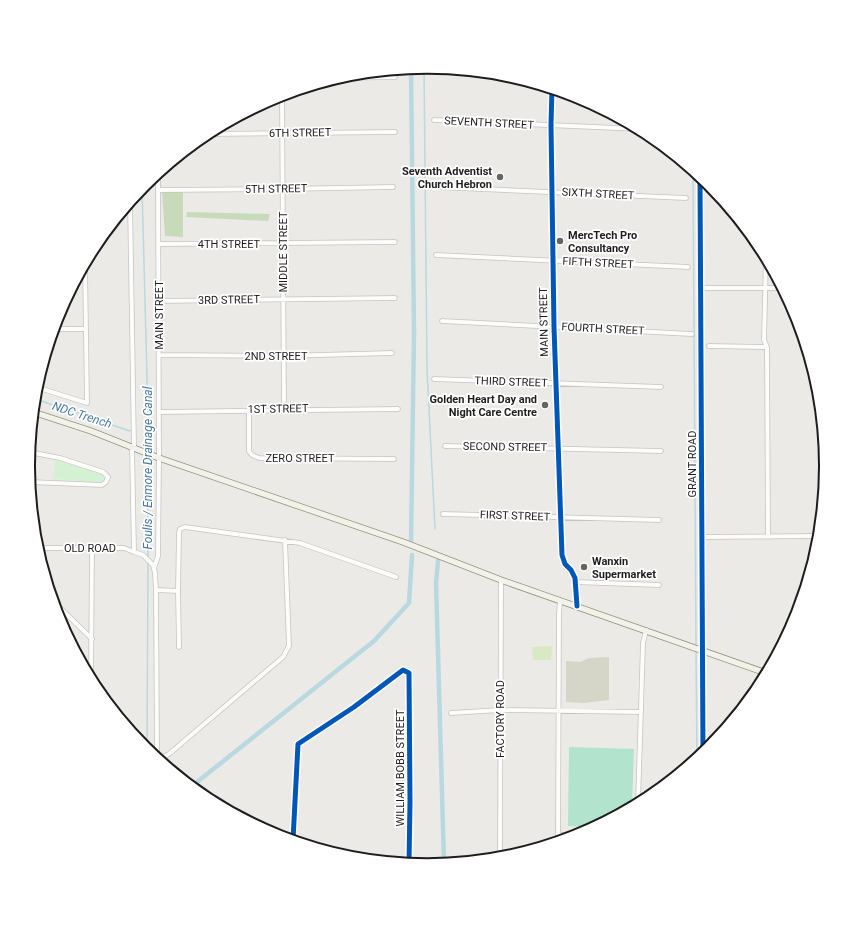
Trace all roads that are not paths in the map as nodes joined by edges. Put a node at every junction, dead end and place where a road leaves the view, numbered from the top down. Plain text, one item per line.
1 (374, 77) edge
2 (396, 77) dead end
3 (552, 94) edge
4 (282, 101) edge
5 (434, 120) dead end
6 (551, 125) junction
7 (627, 128) edge
8 (394, 132) dead end
9 (218, 134) edge
10 (282, 134) junction
11 (158, 181) edge
12 (700, 184) edge
13 (393, 187) dead end
14 (437, 187) dead end
15 (282, 189) junction
16 (158, 190) junction
17 (552, 192) junction
18 (686, 198) dead end
19 (130, 209) edge
20 (395, 242) dead end
21 (159, 244) junction
22 (283, 244) junction
23 (436, 255) dead end
24 (553, 261) junction
25 (688, 267) dead end
26 (766, 269) edge
27 (85, 274) edge
28 (700, 288) junction
29 (765, 288) junction
30 (777, 288) edge
31 (395, 298) dead end
32 (283, 300) junction
33 (159, 301) junction
34 (442, 321) dead end
35 (554, 327) junction
36 (60, 329) edge
37 (86, 329) junction
38 (692, 334) dead end
39 (709, 346) dead end
40 (768, 347) junction
41 (392, 353) dead end
42 (159, 355) junction
43 (284, 356) junction
44 (434, 379) dead end
45 (556, 383) junction
46 (661, 387) dead end
47 (43, 389) edge
48 (398, 408) dead end
49 (284, 409) junction
50 (249, 410) junction
51 (159, 412) junction
52 (38, 414) edge
53 (445, 446) dead end
54 (133, 448) junction
55 (558, 449) junction
56 (661, 452) dead end
57 (35, 453) edge
58 (159, 458) junction
59 (394, 459) dead end
60 (36, 482) edge
61 (443, 514) dead end
62 (560, 517) junction
63 (659, 520) dead end
64 (812, 536) edge
65 (702, 537) junction
66 (768, 537) junction
67 (286, 540) junction
68 (44, 548) edge
69 (92, 548) junction
70 (134, 552) junction
71 (154, 566) junction
72 (396, 577) dead end
73 (501, 580) junction
74 (575, 582) junction
75 (659, 585) dead end
76 (156, 590) junction
77 (178, 591) junction
78 (562, 603) junction
79 (576, 606) junction
80 (63, 611) edge
81 (645, 632) junction
82 (92, 639) junction
83 (179, 647) dead end
84 (703, 650) junction
85 (91, 667) edge
86 (760, 671) edge
87 (500, 710) junction
88 (559, 712) junction
89 (640, 712) junction
90 (451, 713) dead end
91 (703, 744) edge
92 (158, 750) edge
93 (164, 756) edge
94 (638, 795) edge
95 (293, 834) edge
96 (558, 835) edge
97 (500, 850) edge
98 (409, 857) edge

1 - 2 street
3 - 6 street, MAIN STREET
4 - 10 street, MIDDLE STREET
5 - 6 street, SEVENTH STREET
6 - 7 street, SEVENTH STREET
6 - 17 street, MAIN STREET
8 - 10 street, 6TH STREET
9 - 10 street, 6TH STREET
10 - 15 street, MIDDLE STREET
11 - 16 street, MAIN STREET
12 - 28 street, GRANT ROAD
13 - 15 street, 5TH STREET
14 - 17 street, SIXTH STREET
15 - 16 street, 5TH STREET
15 - 22 street, MIDDLE STREET
16 - 21 street, MAIN STREET
17 - 18 street, SIXTH STREET
17 - 24 street, MAIN STREET
19 - 54 street
20 - 22 street, 4TH STREET
21 - 22 street, 4TH STREET
21 - 33 street, MAIN STREET
22 - 32 street, MIDDLE STREET
23 - 24 street, FIFTH STREET
24 - 25 street, FIFTH STREET
24 - 35 street, MAIN STREET
26 - 29 street
27 - 37 street
28 - 29 street
28 - 65 street, GRANT ROAD
29 - 30 street
29 - 40 street
31 - 32 street, 3RD STREET
32 - 33 street, 3RD STREET
32 - 43 street, MIDDLE STREET
33 - 42 street, MAIN STREET
34 - 35 street, FOURTH STREET
35 - 38 street, FOURTH STREET
35 - 45 street, MAIN STREET
36 - 37 street
37 - 47 street
39 - 40 street
40 - 66 street
41 - 43 street, 2ND STREET
42 - 43 street, 2ND STREET
42 - 51 street, MAIN STREET
43 - 49 street, MIDDLE STREET
44 - 45 street, THIRD STREET
45 - 46 street, THIRD STREET
45 - 55 street, MAIN STREET
48 - 49 street, 1ST STREET
49 - 50 street, 1ST STREET
50 - 51 street, 1ST STREET
50 - 59 street, ZERO STREET
51 - 58 street, MAIN STREET
52 - 54 main road
53 - 55 street, SECOND STREET
54 - 58 main road
54 - 70 street
55 - 56 street, SECOND STREET
55 - 62 street, MAIN STREET
57 - 60 street
58 - 71 street, MAIN STREET
58 - 73 main road
61 - 62 street, FIRST STREET
62 - 63 street, FIRST STREET
62 - 74 street, MAIN STREET
64 - 66 street
65 - 66 street
65 - 84 street, GRANT ROAD
67 - 72 street
67 - 77 street
67 - 93 street
68 - 69 street, OLD ROAD
69 - 70 street, OLD ROAD
69 - 82 street
70 - 71 street, OLD ROAD
71 - 76 street, MAIN STREET
73 - 78 main road
73 - 87 street, FACTORY ROAD
74 - 75 street
74 - 79 street
76 - 77 street
76 - 92 street, MAIN STREET
77 - 83 street
78 - 79 main road
78 - 88 street
79 - 81 main road
80 - 82 street
81 - 84 main road
81 - 89 street
82 - 85 street
84 - 86 main road
84 - 91 street, GRANT ROAD
87 - 88 street
87 - 90 street
87 - 97 street, FACTORY ROAD
88 - 89 street
88 - 96 street
89 - 94 street
95 - 98 street, WILLIAM BOBB STREET

